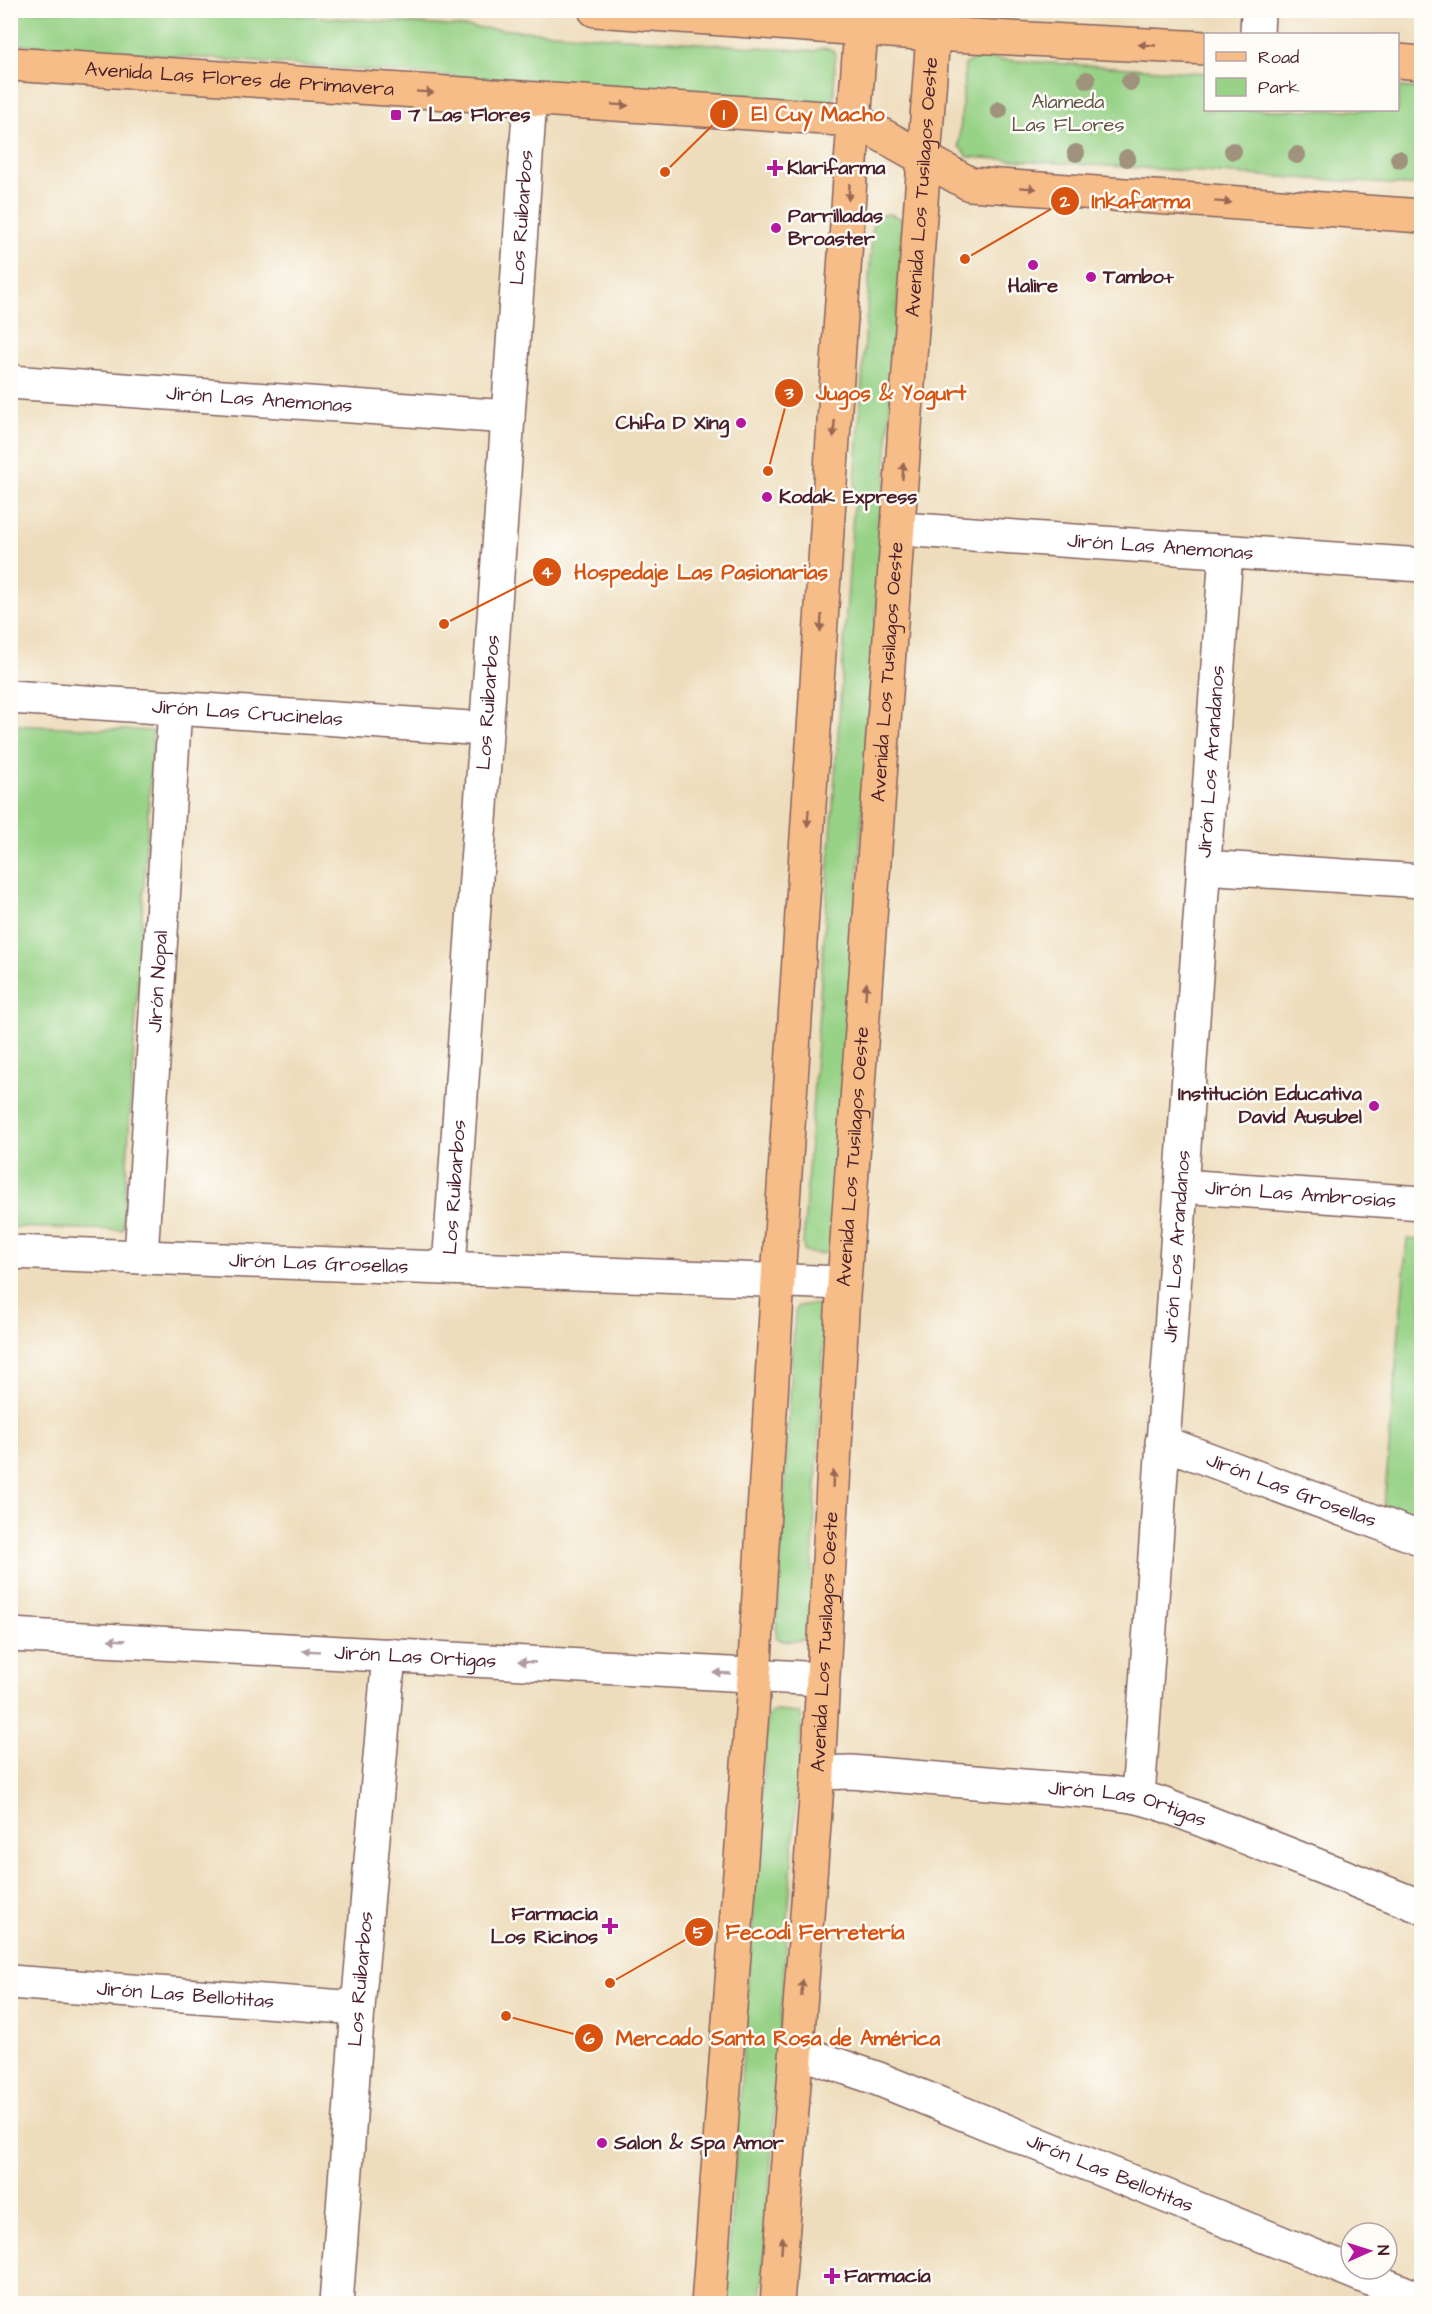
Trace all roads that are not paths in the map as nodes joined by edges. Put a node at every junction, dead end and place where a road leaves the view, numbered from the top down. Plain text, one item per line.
1 (595, 10) edge
2 (1258, 10) edge
3 (862, 20) edge
4 (935, 22) edge
5 (1257, 33) edge
6 (1204, 48) edge
7 (1399, 61) edge
8 (1422, 63) edge
9 (10, 64) edge
10 (530, 99) junction
11 (855, 120) junction
12 (923, 160) junction
13 (1422, 216) edge
14 (10, 382) edge
15 (508, 417) junction
16 (900, 529) junction
17 (1226, 552) junction
18 (1422, 565) edge
19 (10, 697) edge
20 (175, 707) junction
21 (485, 729) junction
22 (1203, 867) junction
23 (1422, 881) edge
24 (1180, 1186) junction
25 (1422, 1203) edge
26 (10, 1252) edge
27 (141, 1257) junction
28 (449, 1268) junction
29 (777, 1280) junction
30 (844, 1283) junction
31 (1162, 1442) junction
32 (1422, 1539) edge
33 (10, 1635) edge
34 (389, 1655) junction
35 (754, 1675) junction
36 (822, 1679) junction
37 (818, 1773) junction
38 (1138, 1797) junction
39 (1422, 1907) edge
40 (10, 1982) edge
41 (358, 2008) junction
42 (797, 2051) junction
43 (1422, 2300) edge
44 (336, 2304) edge
45 (708, 2304) edge
46 (777, 2304) edge

1 - 3 main road
2 - 5 street
3 - 4 main road
3 - 11 main road
6 -> 4 main road
4 - 12 main road, Avenida Los Tusilagos Oeste
7 - 8 main road
9 -> 10 main road, Avenida Las Flores de Primavera
10 -> 11 main road, Avenida Las Flores de Primavera
10 - 15 street, Los Ruibarbos
11 - 12 main road, Avenida Las Flores de Primavera
11 -> 29 main road
12 -> 13 main road, Avenida Las Flores de Primavera
16 -> 12 main road, Avenida Los Tusilagos Oeste
14 - 15 street, Jirón Las Anemonas
15 - 21 street, Los Ruibarbos
16 - 17 street, Jirón Las Anemonas
30 -> 16 main road, Avenida Los Tusilagos Oeste
17 - 18 street, Jirón Las Anemonas
17 - 22 street, Jirón Los Arandanos
19 - 20 street, Jirón Las Crucinelas
20 - 21 street, Jirón Las Crucinelas
20 - 27 street, Jirón Nopal
21 - 28 street, Los Ruibarbos
22 - 23 street
22 - 24 street, Jirón Los Arandanos
24 - 25 street, Jirón Las Ambrosias
24 - 31 street, Jirón Los Arandanos
26 - 27 street, Jirón Las Grosellas
27 - 28 street, Jirón Las Grosellas
28 - 29 street, Jirón Las Grosellas
29 - 30 street, Jirón Las Grosellas
29 - 35 main road
36 -> 30 main road, Avenida Los Tusilagos Oeste
31 - 32 street, Jirón Las Grosellas
31 - 38 street, Jirón Los Arandanos
34 -> 33 street, Jirón Las Ortigas
35 -> 34 street, Jirón Las Ortigas
34 - 41 street, Los Ruibarbos
35 - 36 street, Jirón Las Ortigas
35 - 45 main road
36 - 37 main road, Avenida Los Tusilagos Oeste
37 - 38 street, Jirón Las Ortigas
42 -> 37 main road, Avenida Los Tusilagos Oeste
38 - 39 street, Jirón Las Ortigas
40 - 41 street, Jirón Las Bellotitas
41 - 44 street, Los Ruibarbos
42 - 43 street, Jirón Las Bellotitas
46 -> 42 main road, Avenida Los Tusilagos Oeste

